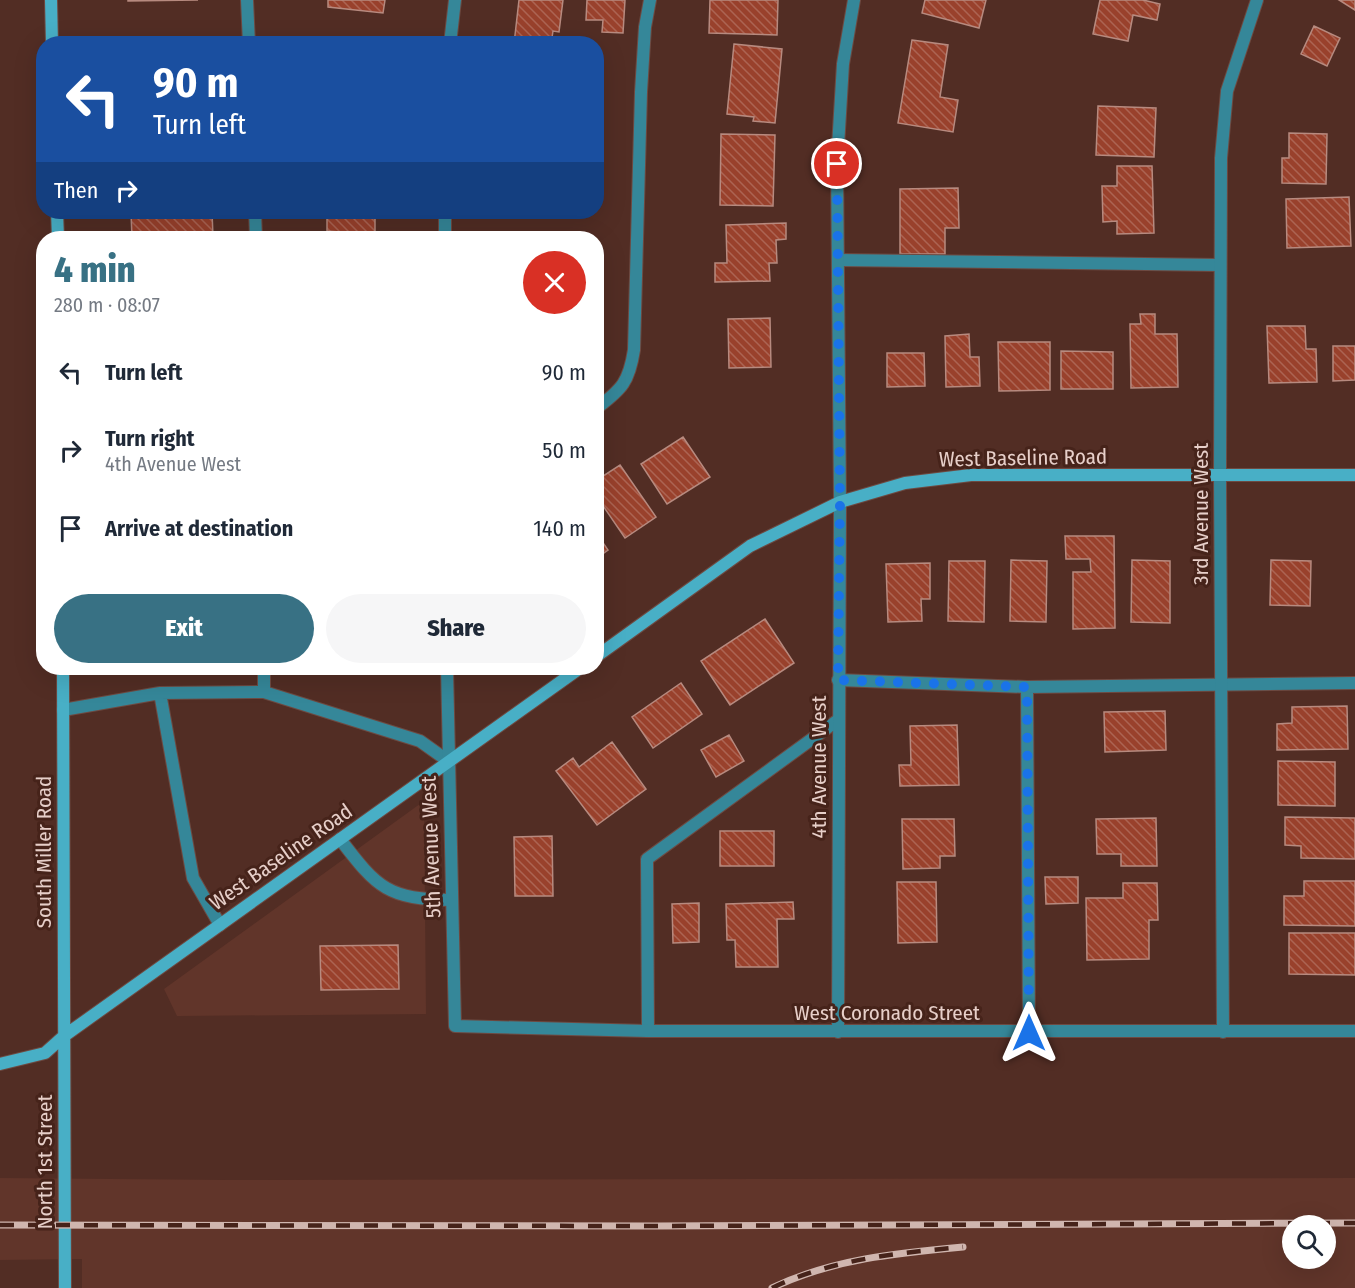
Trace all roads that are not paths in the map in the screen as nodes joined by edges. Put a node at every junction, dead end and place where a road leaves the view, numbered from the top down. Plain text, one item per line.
1 (51, 0) edge
2 (247, 0) edge
3 (455, 0) edge
4 (650, 0) edge
5 (854, 0) edge
6 (1257, 0) edge
7 (52, 36) edge
8 (249, 36) edge
9 (451, 36) edge
10 (838, 260) junction
11 (1220, 265) junction
12 (604, 402) edge
13 (1355, 475) edge
14 (1220, 476) junction
15 (840, 502) junction
16 (604, 651) edge
17 (63, 675) edge
18 (264, 675) edge
19 (447, 675) edge
20 (570, 675) edge
21 (838, 680) junction
22 (1355, 683) edge
23 (1221, 685) junction
24 (1027, 687) junction
25 (264, 692) junction
26 (160, 693) junction
27 (63, 710) junction
28 (838, 720) junction
29 (448, 761) junction
30 (340, 839) junction
31 (452, 900) junction
32 (220, 925) junction
33 (455, 1026) joint
34 (648, 1031) junction
35 (1355, 1031) edge
36 (838, 1032) junction
37 (1223, 1032) junction
38 (1029, 1033) junction
39 (64, 1036) junction
40 (0, 1064) edge
41 (65, 1288) edge

1 - 7 main road
2 - 8 street
3 - 9 street
4 - 12 street
5 - 10 street, 4th Avenue West
6 - 11 street, 3rd Avenue West
10 - 11 street
10 - 15 street, 4th Avenue West
11 - 14 street, 3rd Avenue West
13 - 14 main road, West Baseline Road
14 - 15 main road, West Baseline Road
14 - 23 street, 3rd Avenue West
15 - 16 main road, West Baseline Road
15 - 21 street, 4th Avenue West
17 - 27 main road, South Miller Road
18 - 25 street
19 - 29 street, 5th Avenue West
20 - 29 main road, West Baseline Road
21 - 24 street
21 - 28 street, 4th Avenue West
22 - 23 street
23 - 24 street
23 - 37 street, 3rd Avenue West
24 - 38 street
25 - 26 street
25 - 29 street
26 - 27 street
26 - 32 street
27 - 39 main road, South Miller Road
28 - 34 street
28 - 36 street, 4th Avenue West
29 - 30 main road, West Baseline Road
29 - 31 street, 5th Avenue West
30 - 31 street
30 - 32 main road, West Baseline Road
31 - 33 street, 5th Avenue West
32 - 39 main road, West Baseline Road
33 - 34 street, West Coronado Street
34 - 36 street, West Coronado Street
35 - 37 street, West Coronado Street
36 - 38 street, West Coronado Street
37 - 38 street, West Coronado Street
39 - 40 main road, West Baseline Road
39 - 41 main road, North 1st Street

